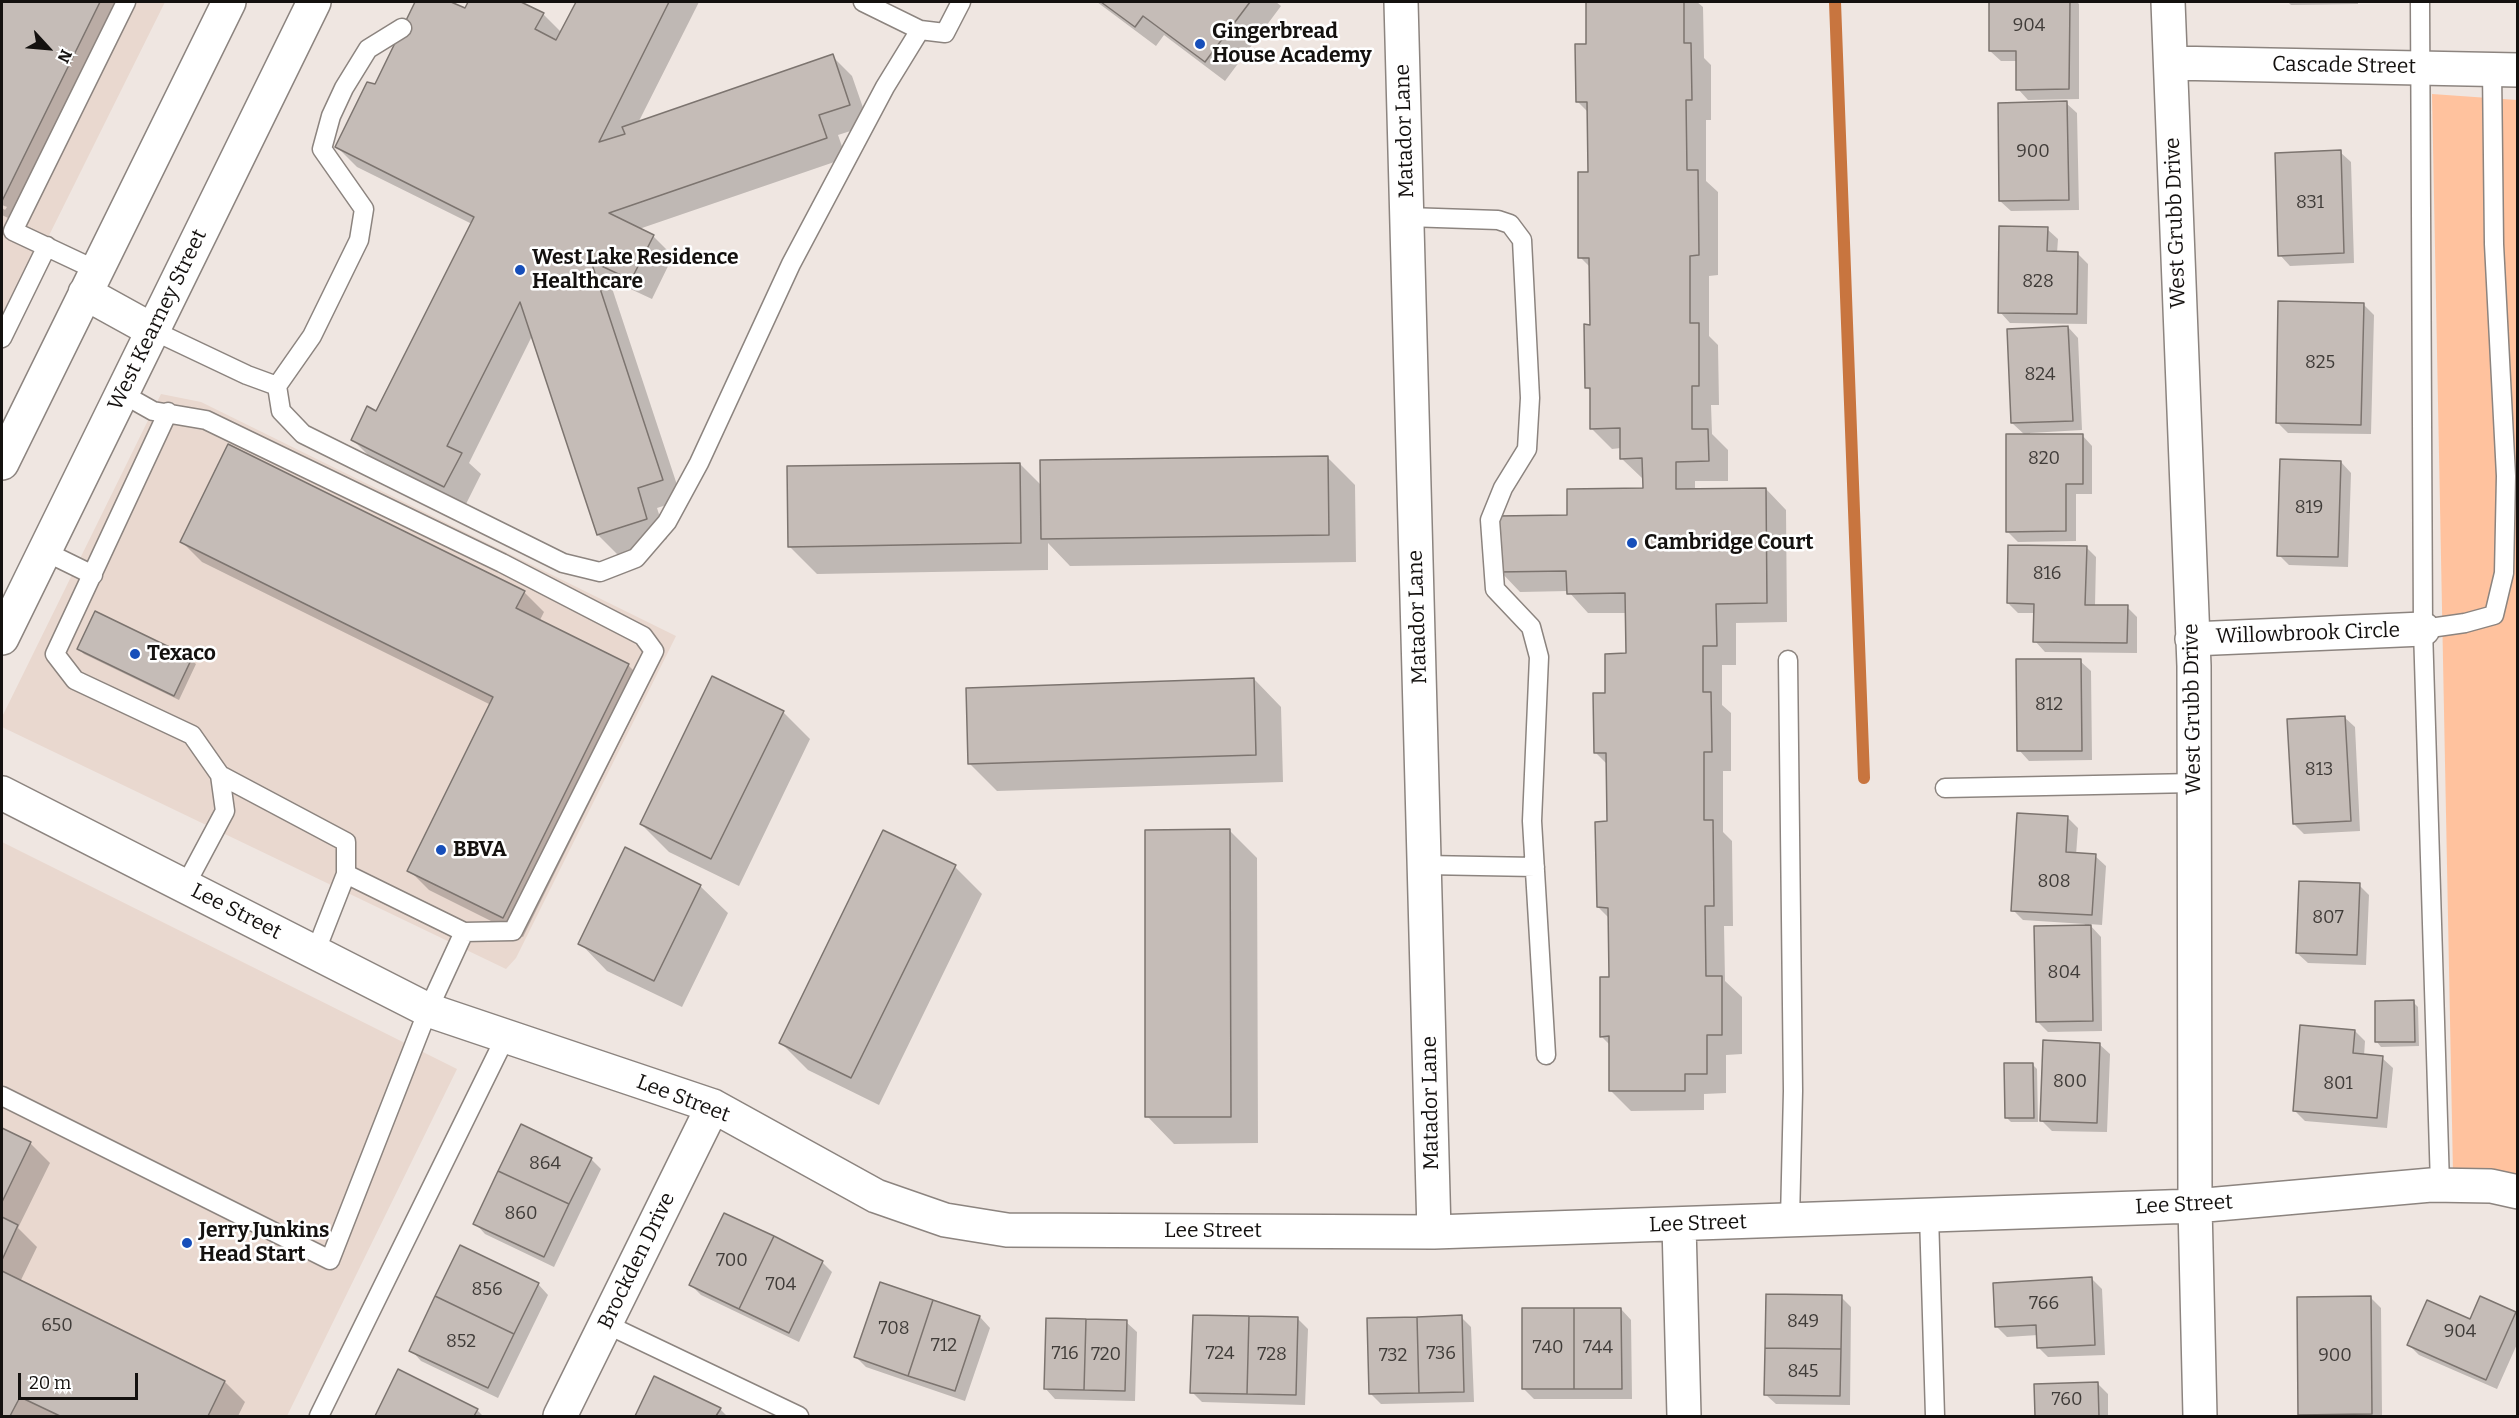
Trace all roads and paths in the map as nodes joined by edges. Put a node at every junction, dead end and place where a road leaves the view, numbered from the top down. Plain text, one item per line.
1 (126, 2) edge
2 (229, 2) edge
3 (314, 2) edge
4 (863, 2) edge
5 (961, 2) edge
6 (1401, 2) edge
7 (2168, 2) edge
8 (2420, 2) edge
9 (402, 28) dead end
10 (920, 30) junction
11 (2170, 63) junction
12 (2421, 68) junction
13 (2505, 69) edge
14 (1407, 217) junction
15 (47, 246) junction
16 (90, 282) junction
17 (152, 330) junction
18 (2, 338) edge
19 (277, 386) junction
20 (122, 393) junction
21 (168, 412) junction
22 (2, 463) edge
23 (44, 551) junction
24 (93, 575) junction
25 (2423, 629) junction
26 (2, 638) edge
27 (2192, 639) junction
28 (1788, 660) dead end
29 (220, 775) junction
30 (2194, 783) junction
31 (1945, 788) dead end
32 (2, 793) edge
33 (1425, 865) junction
34 (1535, 867) junction
35 (346, 874) junction
36 (185, 886) junction
37 (464, 932) junction
38 (315, 953) junction
39 (428, 1010) junction
40 (506, 1036) junction
41 (1546, 1055) dead end
42 (2, 1096) edge
43 (713, 1106) junction
44 (2440, 1185) junction
45 (2517, 1192) edge
46 (2195, 1206) junction
47 (1929, 1215) junction
48 (1790, 1220) junction
49 (1679, 1225) junction
50 (1434, 1232) junction
51 (606, 1324) junction
52 (319, 1416) edge
53 (560, 1416) edge
54 (799, 1416) edge
55 (1684, 1416) edge
56 (1935, 1416) edge
57 (2200, 1416) edge

1 - 15 lane
2 - 16 street
3 - 17 street, West Kearney Street
4 - 10 lane
5 - 10 lane
6 - 14 street, Matador Lane
7 - 11 street, West Grubb Drive
8 - 12 lane
9 - 19 lane
10 - 19 lane
11 - 12 street, Cascade Street
11 - 27 street, West Grubb Drive
12 - 13 street, Cascade Street
12 - 25 lane
13 - 25 lane
14 - 33 street, Matador Lane
14 - 34 lane
15 - 16 lane
15 - 18 lane
16 - 17 street
16 - 22 street
17 - 19 lane
17 - 20 street, West Kearney Street
20 - 21 lane
20 - 23 street, West Kearney Street
21 - 24 lane
21 - 37 lane
23 - 24 lane
23 - 26 street, West Kearney Street
24 - 29 lane
25 - 27 street, Willowbrook Circle
25 - 44 lane
27 - 30 street, West Grubb Drive
28 - 48 lane
29 - 35 lane
29 - 36 lane
30 - 31 lane
30 - 46 street, West Grubb Drive
32 - 36 street, Lee Street
33 - 34 lane
33 - 50 street, Matador Lane
34 - 41 lane
35 - 37 lane
35 - 38 lane
36 - 38 street, Lee Street
37 - 39 lane
38 - 39 street, Lee Street
39 - 40 street, Lee Street
39 - 42 lane
40 - 43 street, Lee Street
40 - 52 lane
43 - 50 street, Lee Street
43 - 51 street, Brockden Drive
44 - 45 street, Lee Street
44 - 46 street, Lee Street
46 - 47 street, Lee Street
46 - 57 street, West Grubb Drive
47 - 48 street, Lee Street
47 - 56 lane
48 - 49 street, Lee Street
49 - 50 street, Lee Street
49 - 55 street
51 - 53 street, Brockden Drive
51 - 54 lane

